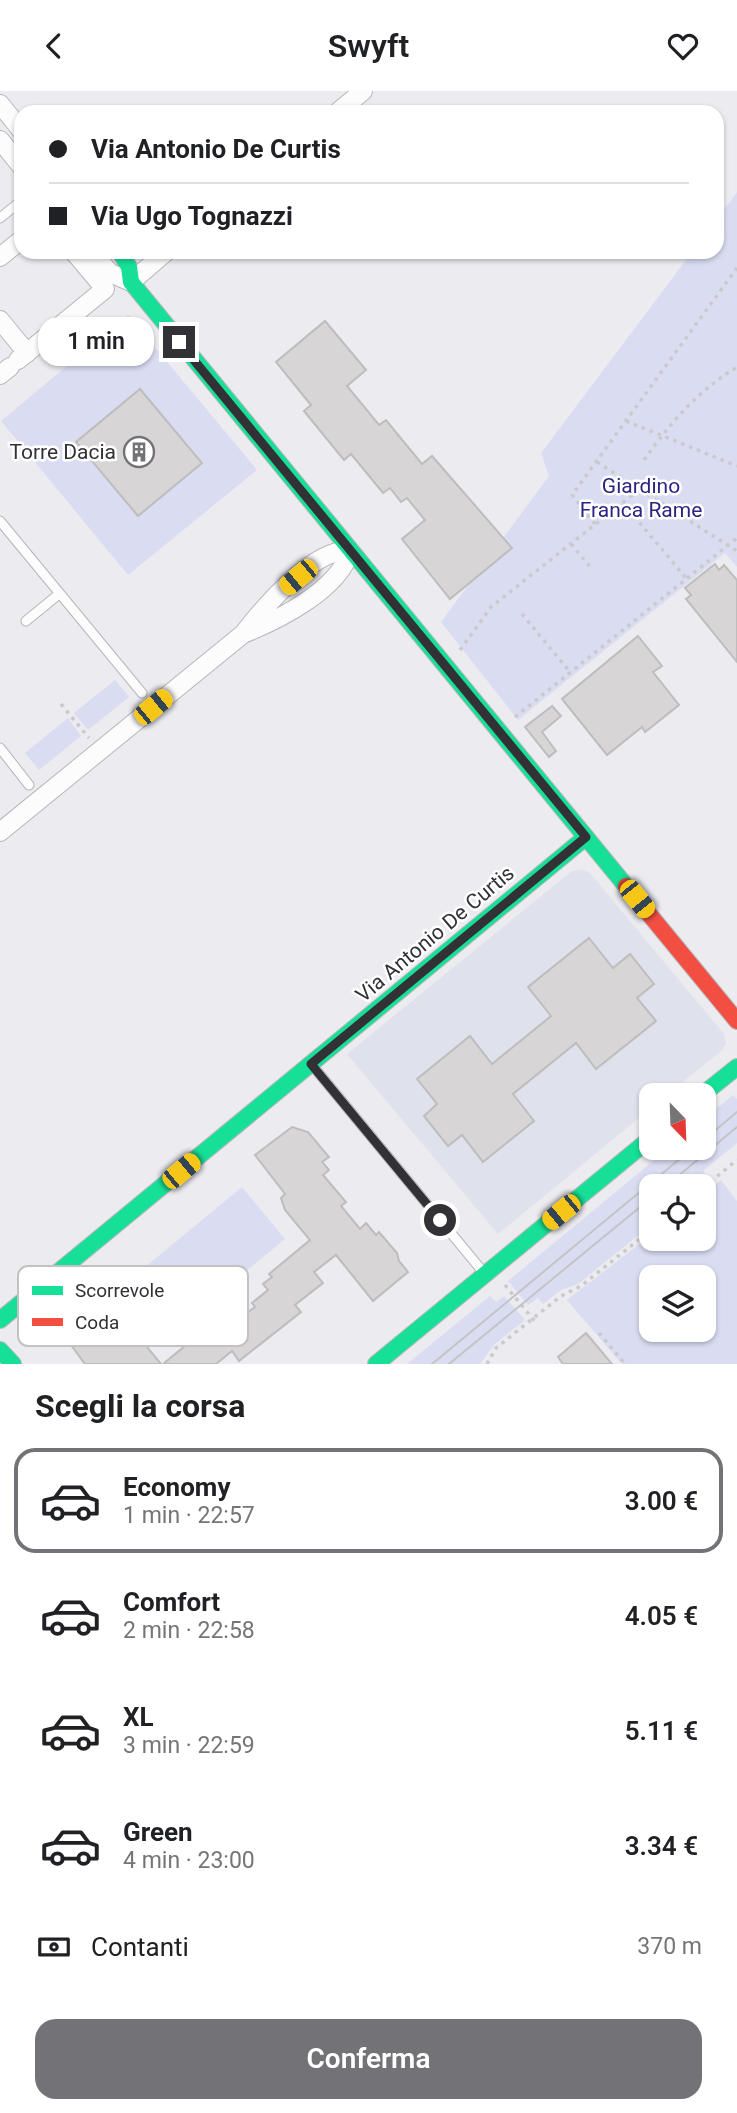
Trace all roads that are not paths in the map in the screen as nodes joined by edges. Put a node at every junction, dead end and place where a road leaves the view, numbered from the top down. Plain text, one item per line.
1 (363, 91) edge
2 (0, 104) edge
3 (346, 105) edge
4 (14, 121) edge
5 (0, 140) edge
6 (14, 157) edge
7 (14, 246) edge
8 (0, 257) edge
9 (80, 259) edge
10 (98, 259) edge
11 (124, 259) edge
12 (158, 259) edge
13 (131, 282) junction
14 (0, 320) edge
15 (10, 365) edge
16 (0, 520) edge
17 (350, 551) junction
18 (59, 594) junction
19 (26, 621) dead end
20 (142, 693) dead end
21 (0, 748) edge
22 (29, 785) dead end
23 (0, 832) edge
24 (586, 837) junction
25 (737, 1021) edge
26 (311, 1064) junction
27 (737, 1067) edge
28 (716, 1084) edge
29 (639, 1148) edge
30 (66, 1266) edge
31 (485, 1274) junction
32 (18, 1305) edge
33 (0, 1320) edge
34 (0, 1350) edge
35 (13, 1364) edge
36 (376, 1364) edge

1 - 3 street
2 - 4 street
5 - 6 street
7 - 8 street
9 - 15 street
10 - 13 street
11 - 13 street
12 - 13 street
13 - 17 street
14 - 15 street
16 - 18 lane
17 - 23 street
17 - 24 street
18 - 19 lane
18 - 20 lane
21 - 22 lane
24 - 25 street
24 - 26 street, Via Antonio De Curtis
26 - 30 street, Via Antonio De Curtis
26 - 31 lane
27 - 28 street
29 - 31 street
31 - 36 street
32 - 33 street, Via Antonio De Curtis
34 - 35 street

